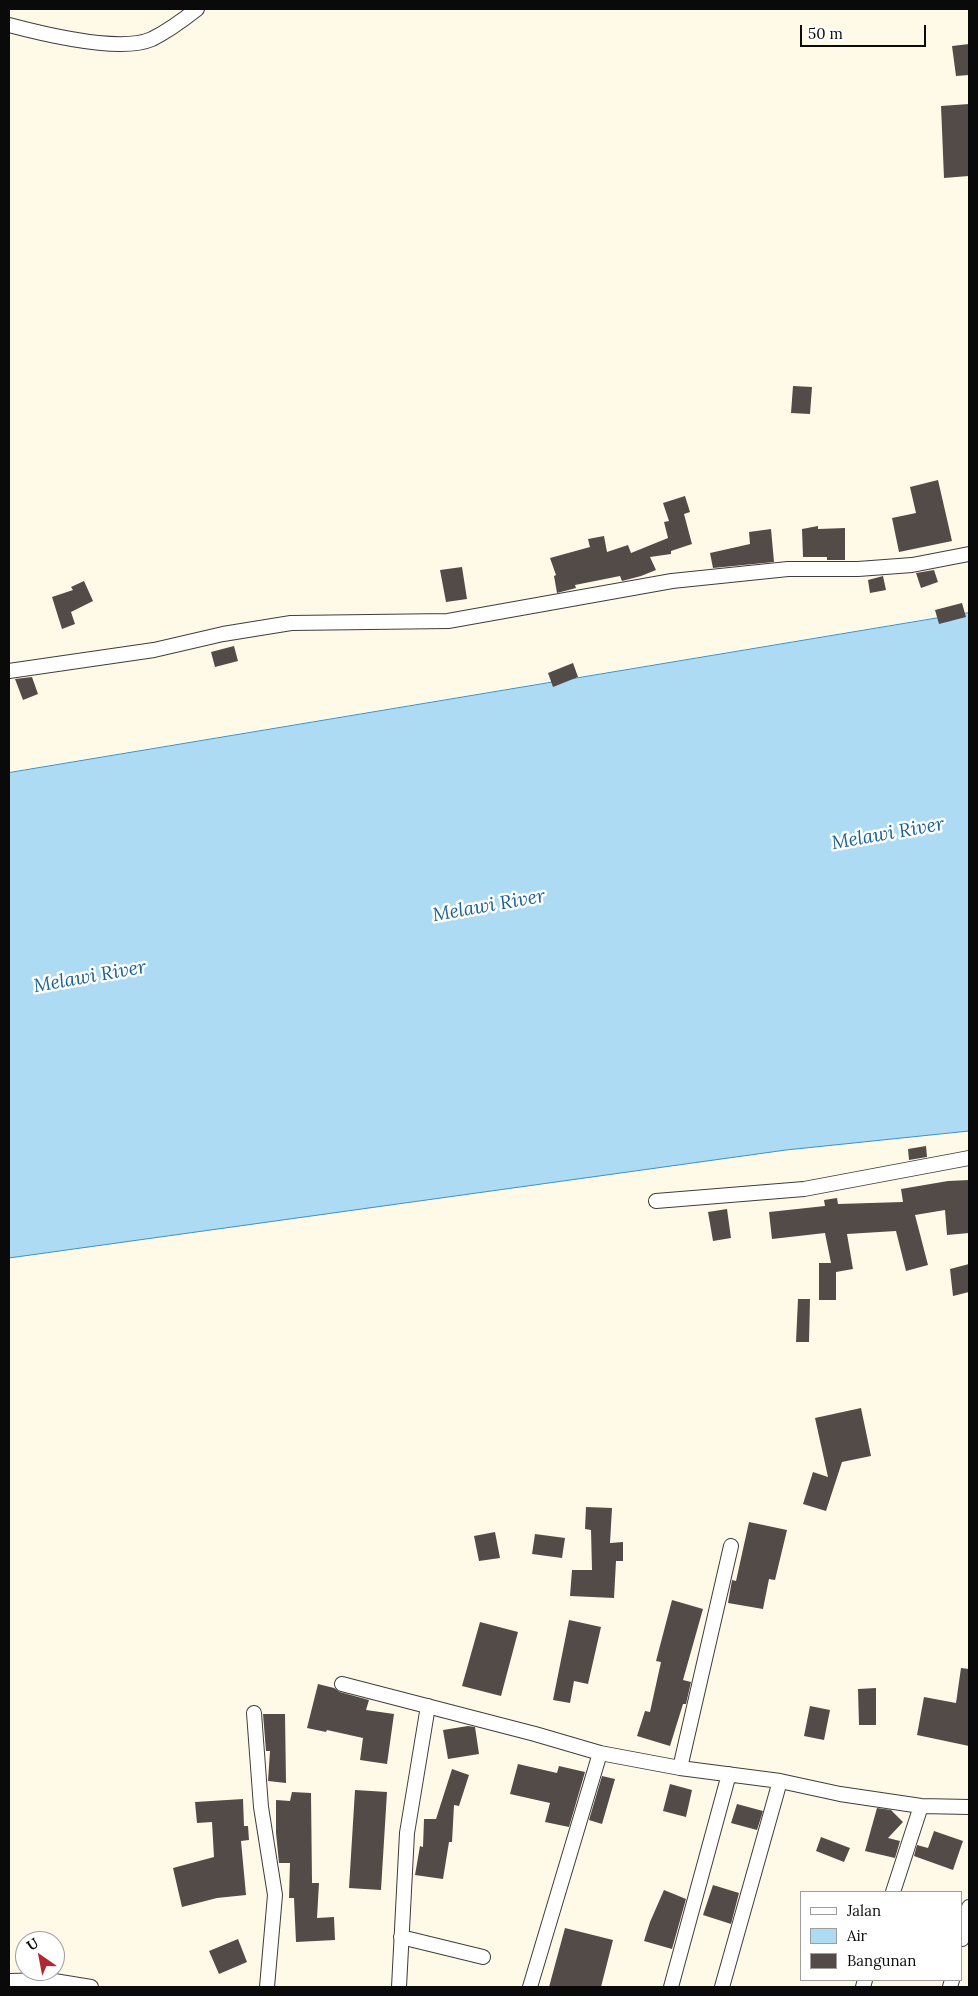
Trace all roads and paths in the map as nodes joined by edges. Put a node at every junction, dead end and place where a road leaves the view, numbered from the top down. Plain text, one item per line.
1 (197, 9) edge
2 (9, 25) edge
3 (969, 554) edge
4 (9, 671) edge
5 (969, 1158) edge
6 (656, 1201) dead end
7 (731, 1546) dead end
8 (342, 1684) dead end
9 (428, 1706) junction
10 (254, 1713) dead end
11 (600, 1753) junction
12 (680, 1768) junction
13 (729, 1774) junction
14 (780, 1781) junction
15 (920, 1806) junction
16 (969, 1808) edge
17 (893, 1891) edge
18 (969, 1907) edge
19 (963, 1934) edge
20 (401, 1937) junction
21 (483, 1957) dead end
22 (9, 1981) edge
23 (91, 1987) edge
24 (268, 1987) edge
25 (399, 1987) edge
26 (530, 1987) edge
27 (671, 1987) edge
28 (722, 1987) edge

1 - 2 street
3 - 4 street
5 - 6 street
7 - 12 street
8 - 9 street
9 - 11 street
9 - 20 street
10 - 24 street
11 - 12 street
11 - 26 street
12 - 13 street
13 - 14 street
13 - 27 street
14 - 15 street
14 - 28 street
15 - 16 street
15 - 17 street
18 - 19 street
20 - 21 street
20 - 25 street
22 - 23 street

